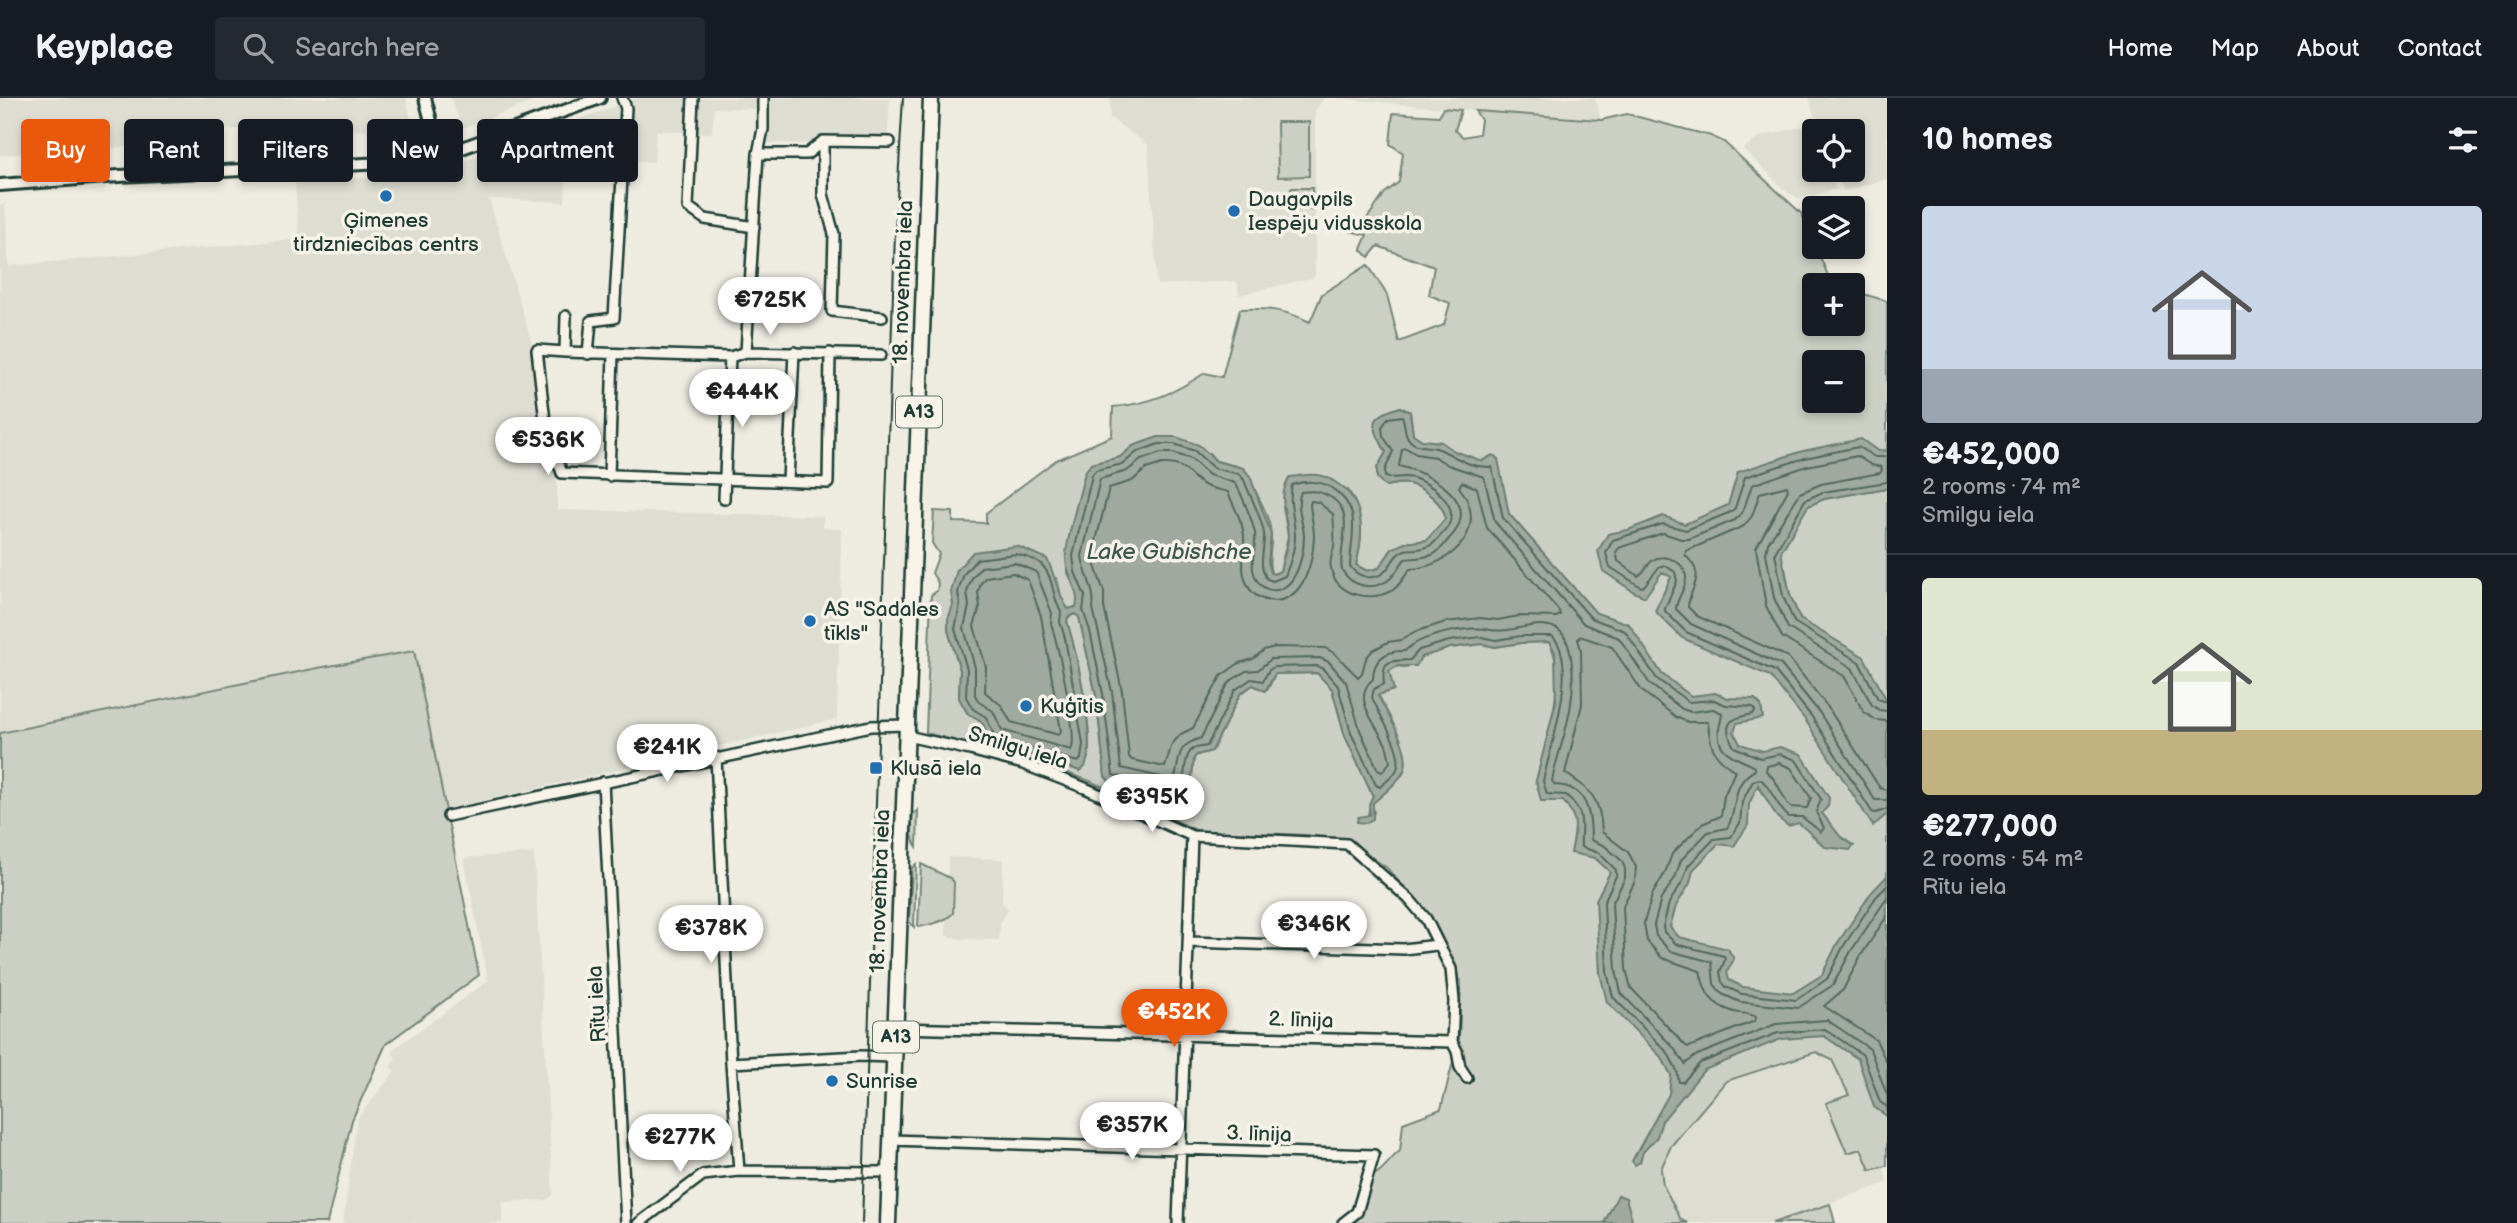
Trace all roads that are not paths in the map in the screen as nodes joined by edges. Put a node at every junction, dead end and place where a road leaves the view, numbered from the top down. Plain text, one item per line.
1 (425, 98) edge
2 (600, 98) edge
3 (622, 98) edge
4 (693, 98) edge
5 (763, 98) edge
6 (931, 98) edge
7 (430, 119) edge
8 (823, 141) junction
9 (890, 142) dead end
10 (463, 148) edge
11 (758, 154) junction
12 (367, 164) edge
13 (0, 185) edge
14 (754, 227) junction
15 (566, 316) dead end
16 (882, 317) dead end
17 (565, 352) junction
18 (746, 352) junction
19 (794, 352) junction
20 (830, 353) junction
21 (588, 354) junction
22 (613, 354) junction
23 (881, 355) dead end
24 (730, 357) junction
25 (609, 476) junction
26 (725, 479) junction
27 (788, 481) junction
28 (724, 499) dead end
29 (907, 731) junction
30 (716, 757) junction
31 (603, 782) junction
32 (448, 816) dead end
33 (1192, 836) junction
34 (1190, 942) junction
35 (1437, 944) junction
36 (897, 1028) junction
37 (1186, 1034) junction
38 (1452, 1042) junction
39 (895, 1057) junction
40 (731, 1063) junction
41 (1467, 1078) dead end
42 (891, 1140) junction
43 (1181, 1149) junction
44 (739, 1171) junction
45 (890, 1172) junction
46 (626, 1223) edge
47 (639, 1223) edge
48 (888, 1223) edge
49 (1178, 1223) edge
50 (1343, 1223) edge

1 - 7 street
2 - 10 street
3 - 21 street
4 - 14 street
5 - 11 street
6 - 29 main road, 18. novembra iela / A13
8 - 9 street
8 - 11 street
8 - 16 street
11 - 14 street
12 - 13 street
14 - 18 street
15 - 17 street
17 - 21 street
17 - 25 street
18 - 19 street
18 - 24 street
19 - 20 street
19 - 27 street
20 - 23 street
20 - 27 street
21 - 22 street
22 - 24 street
22 - 25 street
24 - 26 street
25 - 26 street
26 - 27 street
26 - 28 street
29 - 30 street
29 - 33 street, Smilgu iela
29 - 36 main road, 18. novembra iela / A13
30 - 31 street
30 - 40 street
31 - 32 street
31 - 46 street, Rītu iela
33 - 34 street
33 - 35 street, Smilgu iela
34 - 35 street
34 - 37 street
35 - 38 street
36 - 37 street, 2. līnija
36 - 39 main road, 18. novembra iela / A13
37 - 38 street, 2. līnija
37 - 43 street
38 - 41 street
39 - 40 street
39 - 42 main road, 18. novembra iela / A13
40 - 44 street
42 - 43 street, 3. līnija
42 - 45 main road, 18. novembra iela / A13
43 - 49 street
43 - 50 street, 3. līnija
44 - 45 street
44 - 47 street
45 - 48 main road, 18. novembra iela / A13

